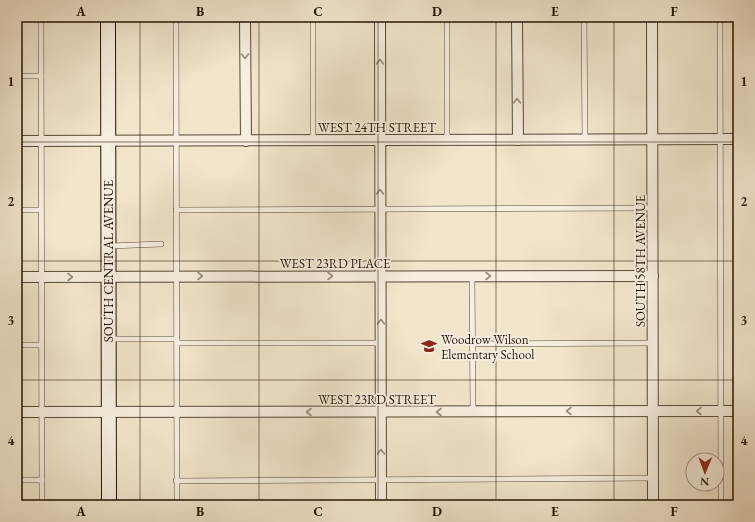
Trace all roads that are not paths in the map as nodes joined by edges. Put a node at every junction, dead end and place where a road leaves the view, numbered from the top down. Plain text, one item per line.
1 (41, 17) edge
2 (108, 17) edge
3 (176, 17) edge
4 (245, 17) edge
5 (312, 17) edge
6 (380, 17) edge
7 (447, 17) edge
8 (517, 17) edge
9 (584, 17) edge
10 (652, 17) edge
11 (720, 17) edge
12 (17, 76) edge
13 (41, 76) junction
14 (653, 139) junction
15 (721, 139) junction
16 (738, 139) edge
17 (313, 140) junction
18 (380, 140) junction
19 (446, 140) junction
20 (518, 140) junction
21 (584, 140) junction
22 (17, 141) edge
23 (41, 141) junction
24 (108, 141) junction
25 (176, 141) junction
26 (246, 141) junction
27 (653, 208) junction
28 (380, 209) junction
29 (17, 210) edge
30 (41, 210) junction
31 (176, 210) junction
32 (161, 244) dead end
33 (108, 246) junction
34 (108, 276) junction
35 (176, 276) junction
36 (380, 276) junction
37 (472, 276) junction
38 (653, 276) junction
39 (17, 277) edge
40 (41, 277) junction
41 (108, 339) junction
42 (177, 341) junction
43 (381, 343) junction
44 (653, 343) junction
45 (472, 344) junction
46 (17, 345) edge
47 (41, 345) junction
48 (653, 411) junction
49 (721, 411) junction
50 (738, 411) edge
51 (17, 412) edge
52 (42, 412) junction
53 (108, 412) junction
54 (177, 412) junction
55 (381, 412) junction
56 (473, 412) junction
57 (653, 478) junction
58 (17, 480) edge
59 (42, 480) junction
60 (381, 480) junction
61 (176, 481) junction
62 (42, 505) edge
63 (109, 505) edge
64 (177, 505) edge
65 (381, 505) edge
66 (653, 505) edge
67 (721, 505) edge

1 - 13 lane
2 - 24 street, SOUTH CENTRAL AVENUE
3 - 25 lane
4 -> 26 street
5 - 17 lane
18 -> 6 street
7 - 19 lane
20 -> 8 street
9 - 21 lane
10 - 14 street, SOUTH 58TH AVENUE
11 - 15 lane
12 - 13 lane
13 - 23 lane
14 - 15 street, WEST 24TH STREET
14 - 21 street, WEST 24TH STREET
14 - 27 street, SOUTH 58TH AVENUE
15 - 16 street, WEST 24TH STREET
15 - 49 lane
17 - 18 street, WEST 24TH STREET
17 - 26 street, WEST 24TH STREET
18 - 19 street, WEST 24TH STREET
28 -> 18 street
19 - 20 street, WEST 24TH STREET
20 - 21 street, WEST 24TH STREET
22 - 23 street, WEST 24TH STREET
23 - 24 street, WEST 24TH STREET
23 - 30 lane
24 - 25 street, WEST 24TH STREET
24 - 33 street, SOUTH CENTRAL AVENUE
25 - 26 street, WEST 24TH STREET
25 - 31 lane
27 - 28 lane
27 - 38 street, SOUTH 58TH AVENUE
28 - 31 lane
28 - 36 street
29 - 30 lane
30 - 40 lane
31 - 35 lane
32 - 33 lane
33 - 34 street, SOUTH CENTRAL AVENUE
34 - 35 street, WEST 23RD PLACE
40 -> 34 street, WEST 23RD PLACE
34 - 41 street, SOUTH CENTRAL AVENUE
35 -> 36 street, WEST 23RD PLACE
35 - 42 lane
36 - 37 street, WEST 23RD PLACE
43 -> 36 street
37 -> 38 street, WEST 23RD PLACE
37 - 45 lane
38 - 44 street, SOUTH 58TH AVENUE
39 - 40 street, WEST 23RD PLACE
40 - 47 lane
41 - 42 lane
41 - 53 street, SOUTH CENTRAL AVENUE
42 - 43 lane
42 - 54 lane
43 - 55 street
44 - 45 lane
44 - 48 street, SOUTH 58TH AVENUE
45 - 56 lane
46 - 47 lane
47 - 52 lane
49 -> 48 street, WEST 23RD STREET
48 -> 56 street, WEST 23RD STREET
48 - 57 street, SOUTH 58TH AVENUE
49 - 50 street, WEST 23RD STREET
49 - 67 lane
51 - 52 street, WEST 23RD STREET
52 - 53 street, WEST 23RD STREET
52 - 59 lane
53 - 54 street, WEST 23RD STREET
53 - 63 street, SOUTH CENTRAL AVENUE
55 -> 54 street, WEST 23RD STREET
54 - 61 lane
56 -> 55 street, WEST 23RD STREET
60 -> 55 street
57 - 60 lane
57 - 66 street, SOUTH 58TH AVENUE
58 - 59 lane
59 - 62 lane
60 - 61 lane
60 - 65 street
61 - 64 lane

